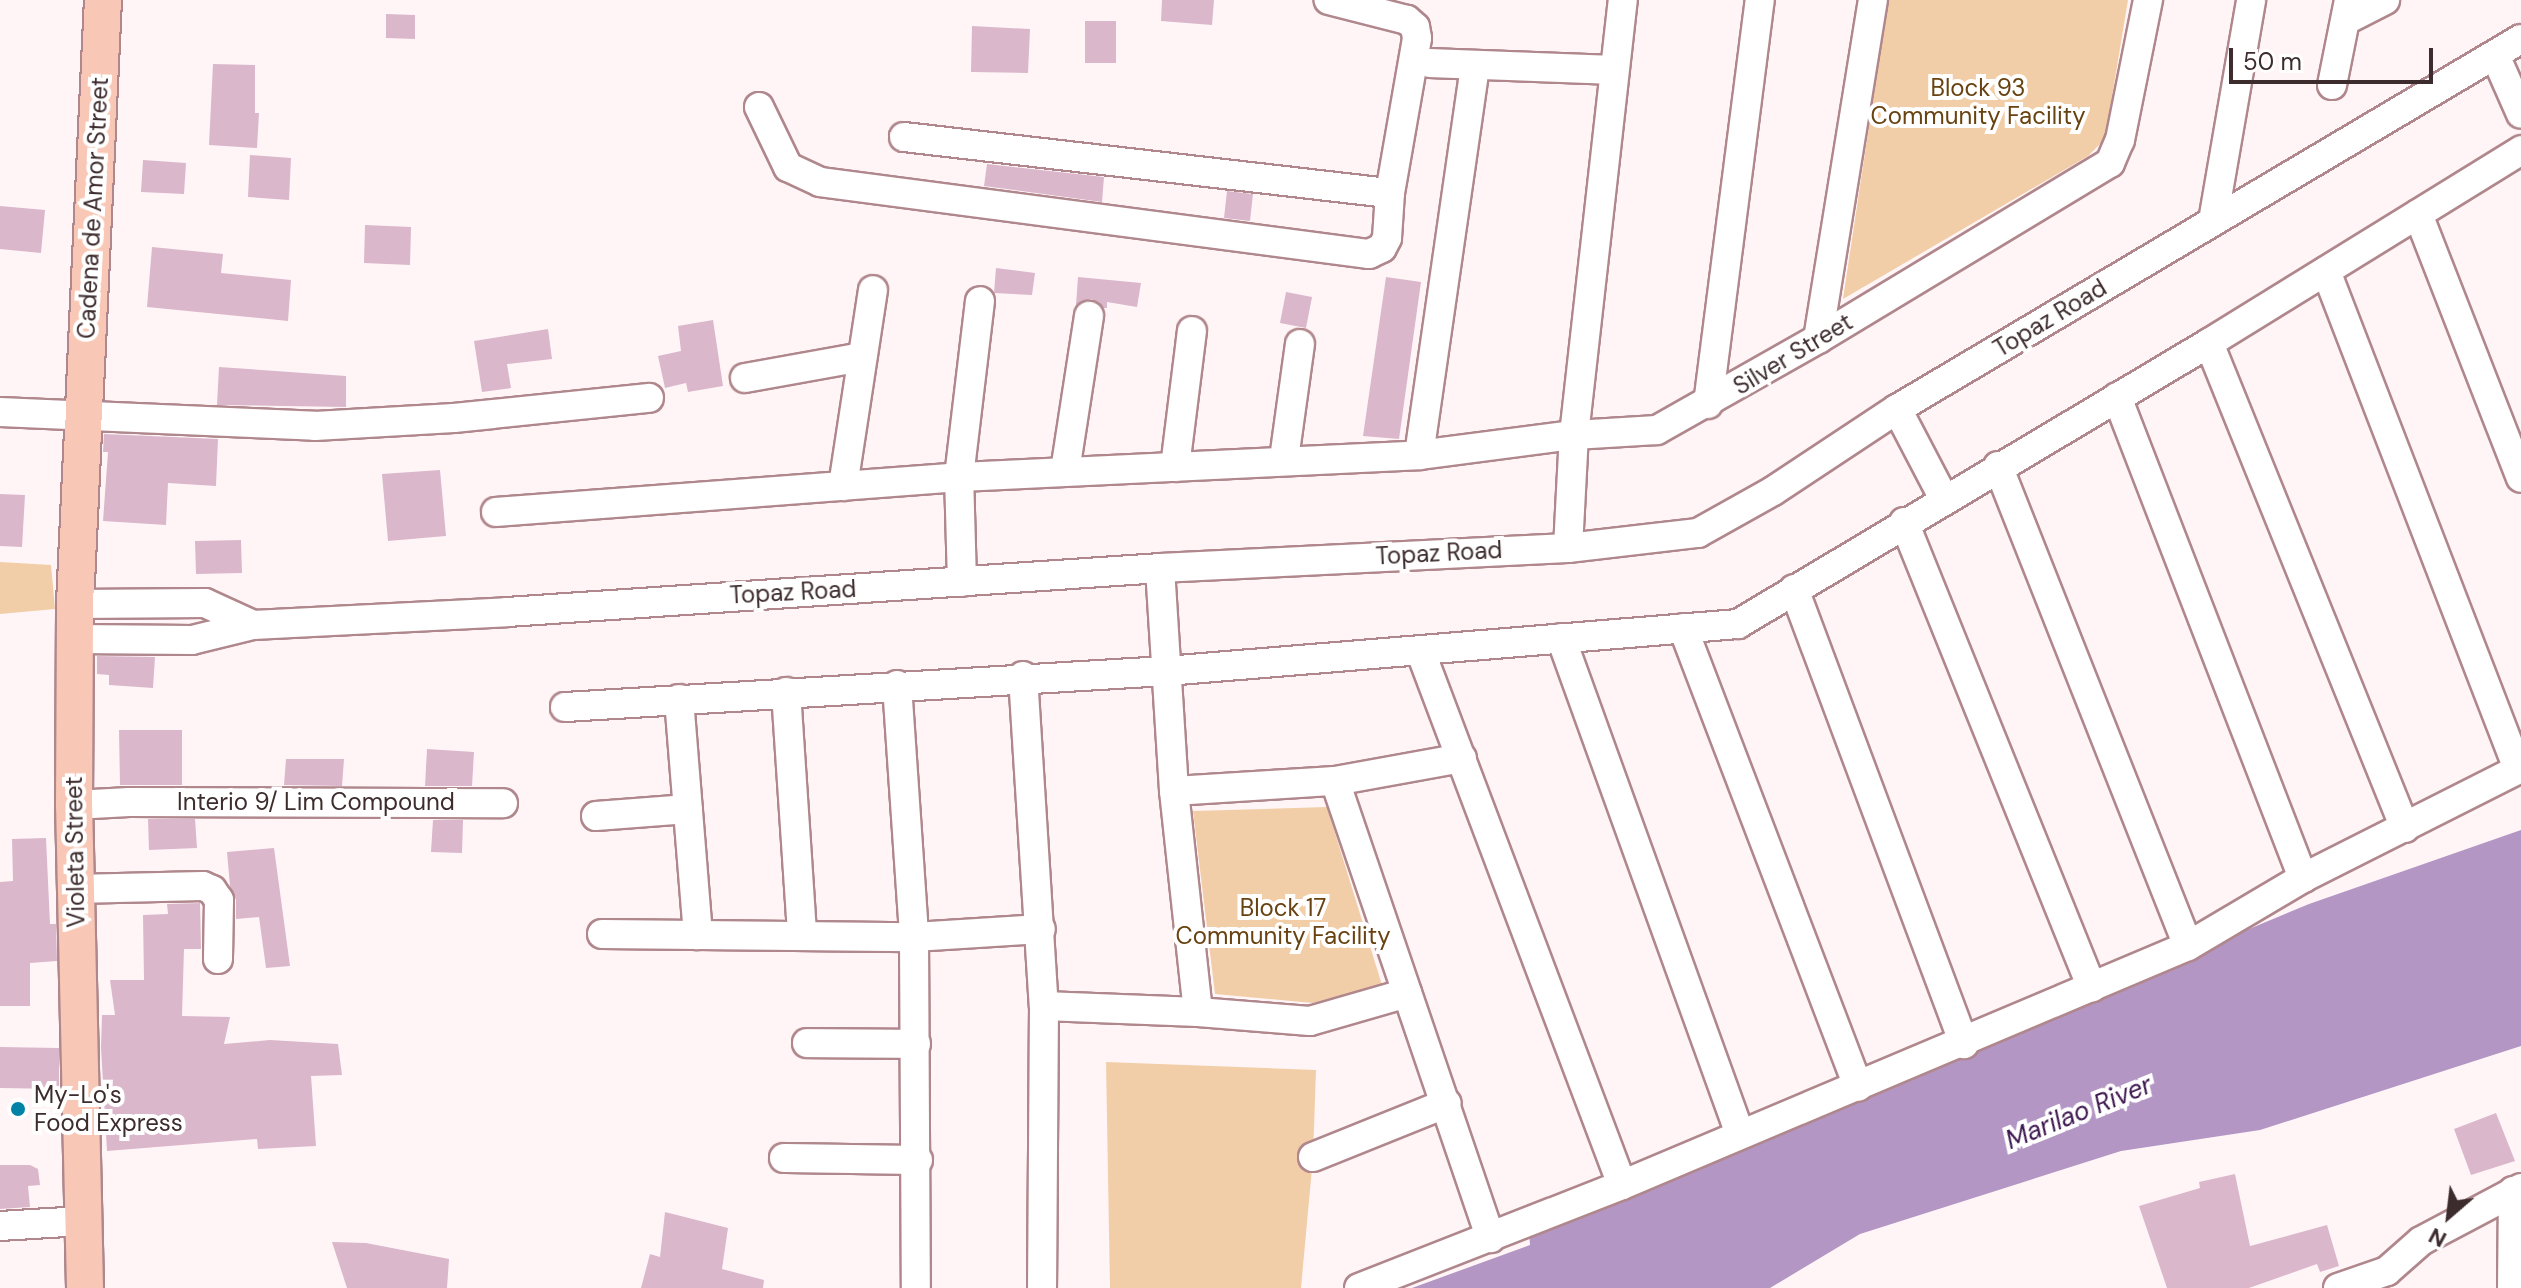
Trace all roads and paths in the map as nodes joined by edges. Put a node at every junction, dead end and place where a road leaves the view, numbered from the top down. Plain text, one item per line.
1 (103, 0) edge
2 (1329, 0) edge
3 (1623, 0) edge
4 (1760, 0) edge
5 (1873, 0) edge
6 (2148, 0) edge
7 (2251, 0) edge
8 (2385, 0) edge
9 (2348, 10) edge
10 (2521, 39) edge
11 (2495, 55) junction
12 (1430, 63) dead end
13 (1475, 67) junction
14 (1614, 70) junction
15 (2332, 85) dead end
16 (759, 107) dead end
17 (2521, 114) edge
18 (904, 137) dead end
19 (2521, 150) edge
20 (1390, 193) junction
21 (2418, 214) junction
22 (2213, 221) junction
23 (2326, 271) junction
24 (873, 290) dead end
25 (980, 301) dead end
26 (1089, 316) dead end
27 (1192, 331) dead end
28 (1818, 339) junction
29 (2209, 343) junction
30 (1300, 344) dead end
31 (862, 357) junction
32 (745, 378) dead end
33 (2117, 397) junction
34 (649, 398) dead end
35 (1708, 404) junction
36 (1897, 409) junction
37 (0, 412) edge
38 (83, 417) junction
39 (1574, 435) junction
40 (1419, 455) junction
41 (1284, 459) junction
42 (1998, 466) junction
43 (1175, 467) junction
44 (1065, 471) junction
45 (959, 477) junction
46 (2521, 478) edge
47 (843, 486) junction
48 (1944, 499) junction
49 (496, 512) dead end
50 (1904, 522) junction
51 (1568, 548) junction
52 (1160, 568) junction
53 (962, 582) junction
54 (1794, 589) junction
55 (75, 604) junction
56 (253, 625) junction
57 (1683, 628) junction
58 (1561, 638) junction
59 (75, 639) junction
60 (1420, 650) junction
61 (1166, 671) junction
62 (1023, 676) junction
63 (897, 685) junction
64 (786, 692) junction
65 (679, 699) junction
66 (565, 707) dead end
67 (1462, 758) junction
68 (2519, 768) edge
69 (1335, 781) junction
70 (1174, 791) junction
71 (503, 803) dead end
72 (74, 805) junction
73 (688, 809) junction
74 (596, 816) dead end
75 (2405, 828) junction
76 (2303, 878) junction
77 (75, 889) junction
78 (1041, 929) junction
79 (602, 934) dead end
80 (698, 935) junction
81 (802, 935) junction
82 (914, 937) junction
83 (2188, 946) junction
84 (218, 959) dead end
85 (2092, 988) junction
86 (1407, 993) junction
87 (1044, 1006) junction
88 (1198, 1012) junction
89 (807, 1043) dead end
90 (916, 1044) junction
91 (1964, 1044) junction
92 (1858, 1087) junction
93 (1447, 1103) junction
94 (1740, 1134) junction
95 (1313, 1157) dead end
96 (784, 1158) dead end
97 (918, 1160) junction
98 (1622, 1185) junction
99 (2517, 1189) edge
100 (82, 1221) junction
101 (0, 1226) edge
102 (1491, 1238) junction
103 (2393, 1279) edge
104 (85, 1288) edge
105 (916, 1288) edge
106 (1042, 1288) edge
107 (1359, 1288) edge
108 (2338, 1288) edge
109 (2512, 1288) edge

1 - 38 main road, Cadena de Amor Street
2 - 20 street
3 - 14 street
4 - 35 street
5 - 28 street
6 - 28 street, Silver Street
7 - 22 street
8 - 9 street
9 - 15 street
10 - 11 street, Topaz Road
11 - 17 street
11 - 22 street, Topaz Road
12 - 13 street
13 - 14 street
13 - 40 street
14 - 39 street
16 - 20 street
18 - 20 street
19 - 21 street
21 - 23 street
21 - 46 street
22 - 36 street, Topaz Road
23 - 29 street
23 - 68 street
24 - 31 street
25 - 45 street
26 - 44 street
27 - 43 street
28 - 35 street, Silver Street
29 - 33 street
29 - 75 street
30 - 41 street
31 - 32 street
31 - 47 street
33 - 42 street
33 - 76 street
34 - 38 street
35 - 39 street, Silver Street
36 - 48 street
36 - 51 street, Topaz Road
37 - 38 street
38 - 55 main road, Violeta Street
39 - 40 street, Silver Street
39 - 51 street
40 - 41 street, Silver Street
41 - 43 street, Silver Street
42 - 48 street
42 - 83 street
43 - 44 street, Silver Street
44 - 45 street, Silver Street
45 - 47 street, Silver Street
45 - 53 street
47 - 49 street, Silver Street
48 - 50 street
50 - 54 street
50 - 85 street
51 - 52 street, Topaz Road
52 - 53 street, Topaz Road
52 - 61 street
53 - 56 street, Topaz Road
54 - 57 street
54 - 91 street
55 - 56 street, Topaz Road
55 - 59 main road, Violeta Street
56 - 59 street, Topaz Road
57 - 58 street
57 - 92 street
58 - 60 street
58 - 94 street
59 - 72 main road, Violeta Street
60 - 61 street
60 - 67 street
61 - 62 street
61 - 70 street
62 - 63 street
62 - 78 street
63 - 64 street
63 - 82 street
64 - 65 street
64 - 81 street
65 - 66 street
65 - 73 street
67 - 69 street
67 - 98 street
68 - 75 street
69 - 70 street
69 - 86 street
70 - 88 street
71 - 72 street, Interio 9/ Lim Compound
72 - 77 main road, Violeta Street
73 - 74 street
73 - 80 street
75 - 76 street
76 - 83 street
77 - 84 street
77 - 100 main road, Violeta Street
78 - 82 street
78 - 87 street
79 - 80 street
80 - 81 street
81 - 82 street
82 - 90 street
83 - 85 street
85 - 91 street
86 - 88 street
86 - 93 street
87 - 88 street
87 - 106 street
89 - 90 street
90 - 97 street
91 - 92 street
92 - 94 street
93 - 95 street
93 - 102 street
94 - 98 street
96 - 97 street
97 - 105 street
98 - 102 street
99 - 103 street
99 - 109 street
100 - 101 street
100 - 104 main road, Violeta Street
102 - 107 street
103 - 108 street

